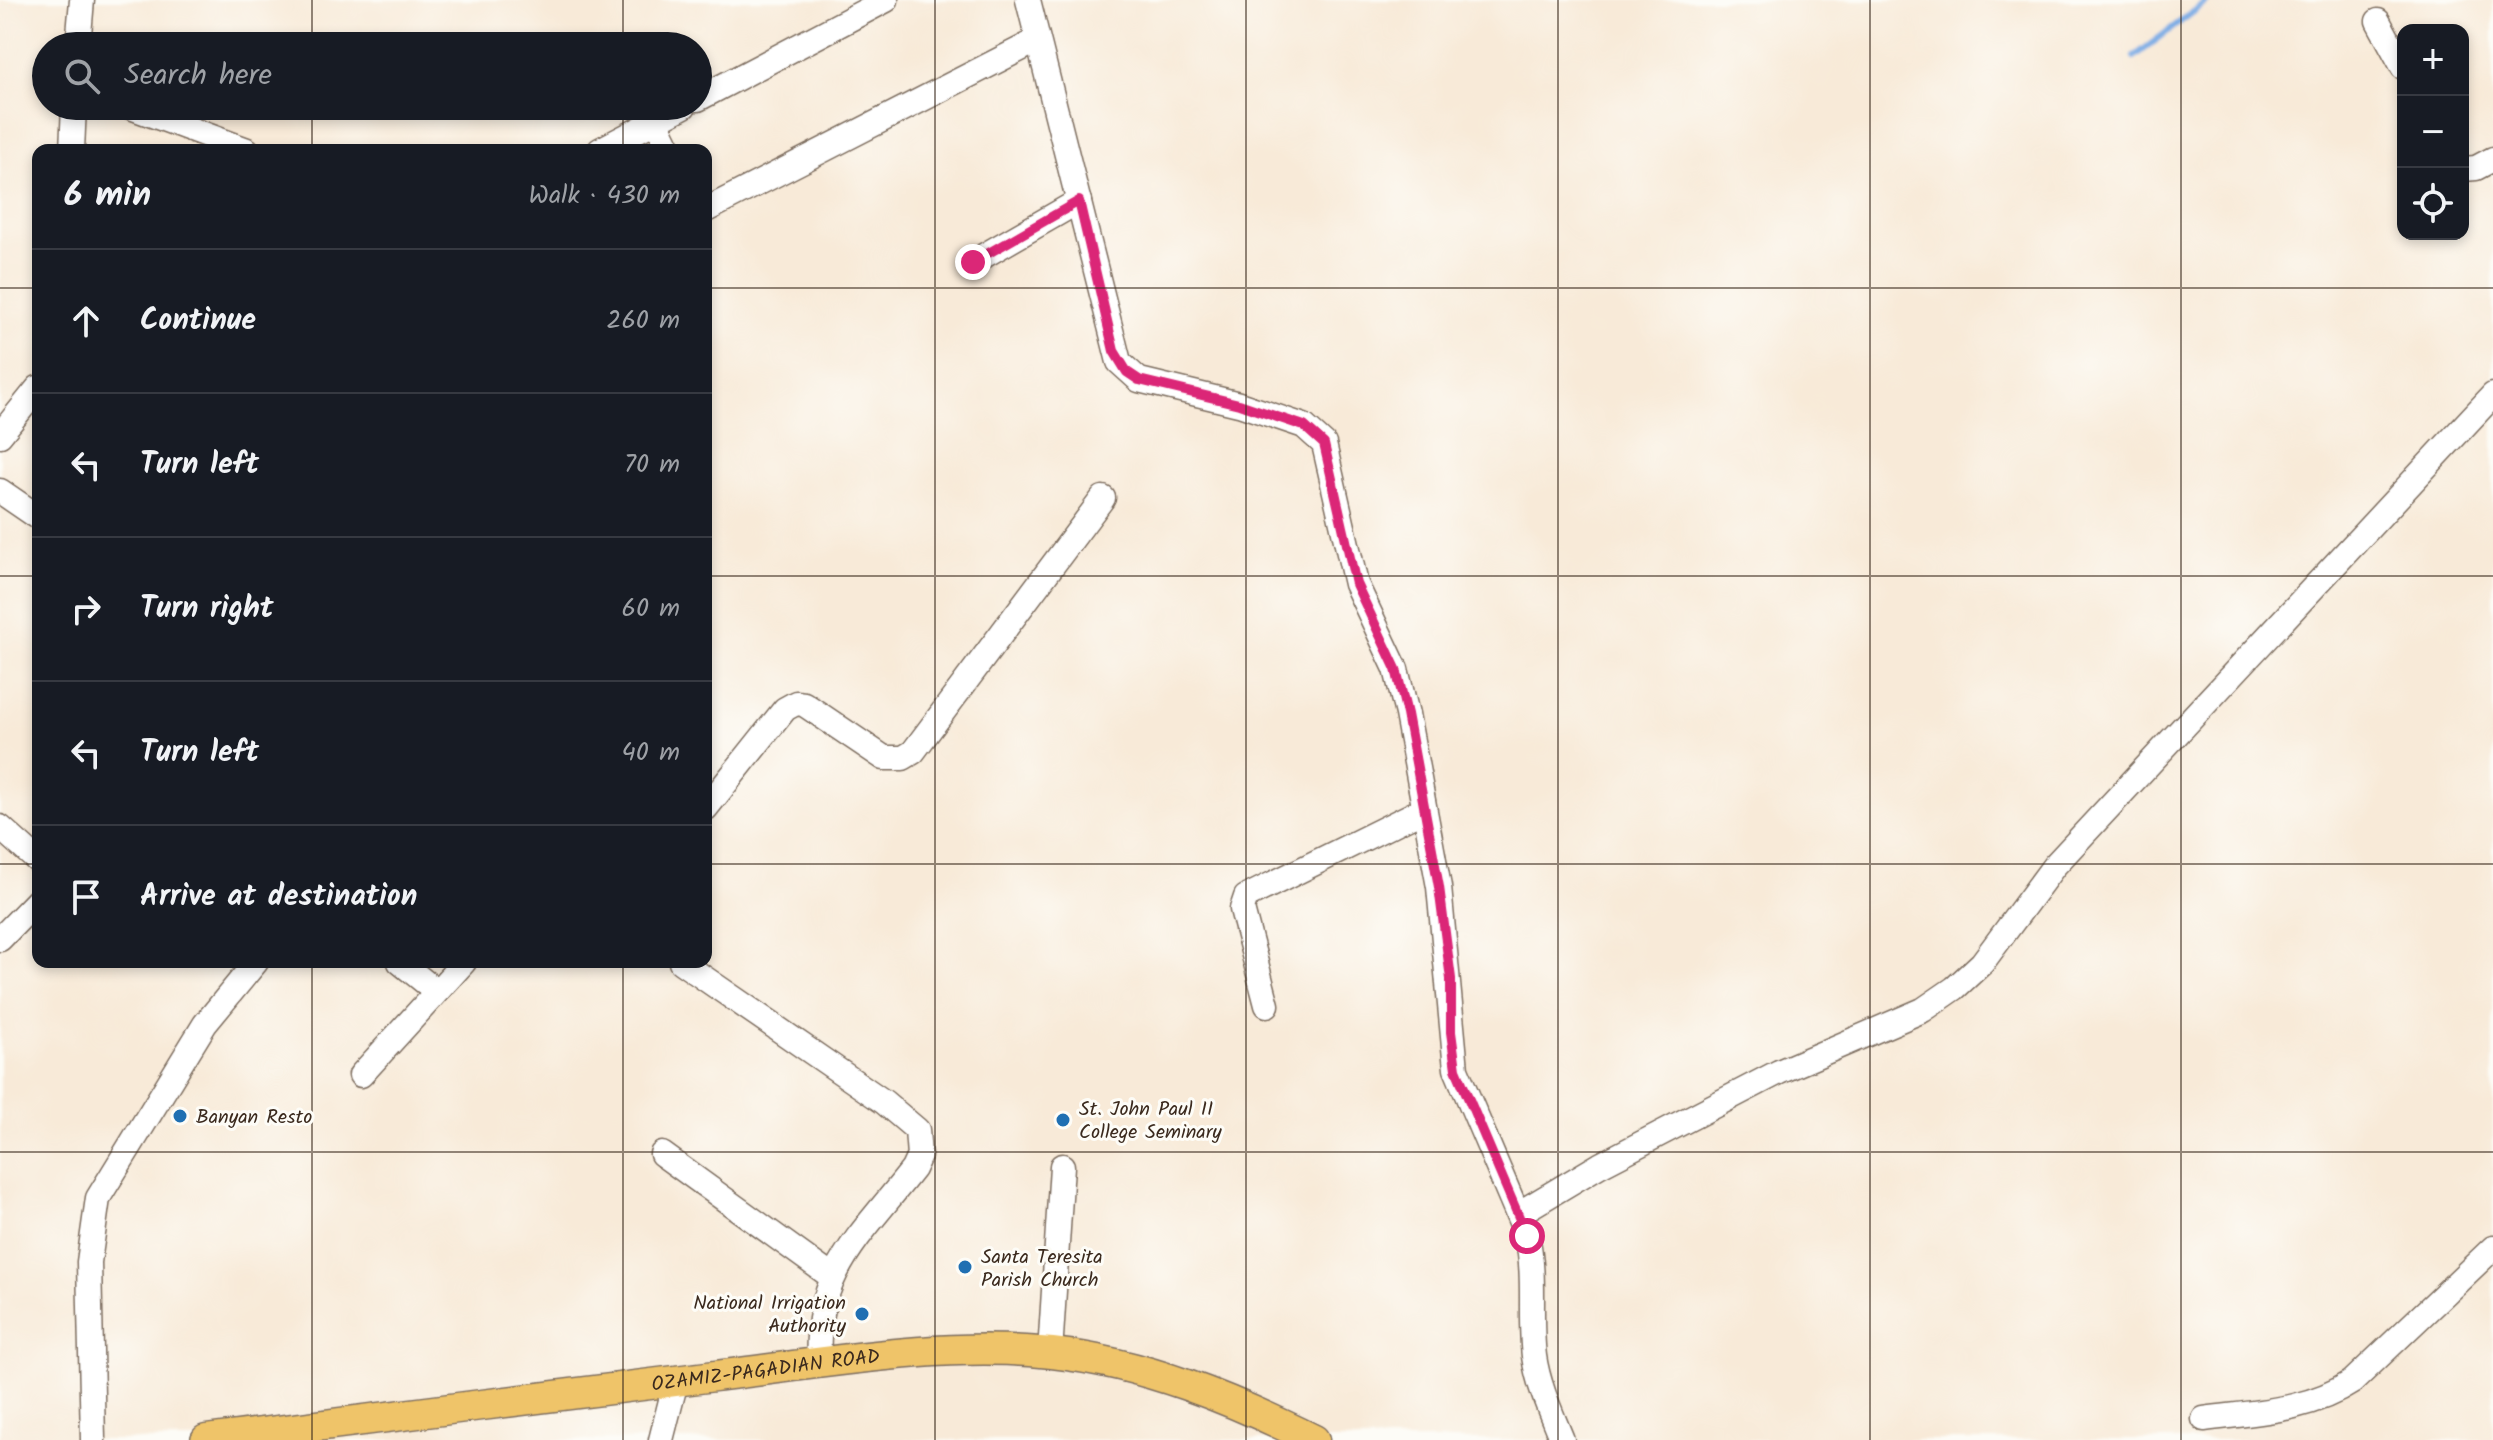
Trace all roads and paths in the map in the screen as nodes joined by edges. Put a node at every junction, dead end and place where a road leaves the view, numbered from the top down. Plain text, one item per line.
1 (82, 0) edge
2 (886, 0) edge
3 (1028, 0) edge
4 (2378, 21) dead end
5 (79, 32) edge
6 (1036, 41) junction
7 (2397, 56) edge
8 (712, 92) edge
9 (73, 120) edge
10 (166, 120) edge
11 (656, 121) joint
12 (72, 144) edge
13 (231, 144) edge
14 (612, 144) edge
15 (667, 144) edge
16 (2493, 159) edge
17 (2469, 169) edge
18 (1079, 201) junction
19 (712, 207) edge
20 (973, 262) dead end
21 (32, 395) edge
22 (2493, 395) edge
23 (0, 435) edge
24 (0, 491) edge
25 (1103, 498) dead end
26 (32, 513) edge
27 (712, 800) edge
28 (1424, 809) junction
29 (5, 840) edge
30 (32, 857) edge
31 (32, 906) edge
32 (0, 939) edge
33 (251, 968) edge
34 (407, 968) edge
35 (458, 968) edge
36 (690, 968) edge
37 (436, 991) junction
38 (1267, 1005) dead end
39 (361, 1075) dead end
40 (662, 1154) dead end
41 (1062, 1166) dead end
42 (1518, 1214) junction
43 (2493, 1248) edge
44 (832, 1277) junction
45 (1050, 1353) junction
46 (819, 1364) junction
47 (676, 1381) junction
48 (2204, 1419) dead end
49 (93, 1440) edge
50 (206, 1440) edge
51 (661, 1440) edge
52 (1314, 1440) edge
53 (1562, 1440) edge

1 - 5 street
2 - 8 street
3 - 6 street
4 - 7 street
6 - 18 street
6 - 19 street
9 - 12 street
10 - 13 street
11 - 14 street
11 - 15 street
16 - 17 street
18 - 20 street
18 - 28 street
21 - 23 street
22 - 42 street
24 - 26 street
25 - 27 street
28 - 38 street
28 - 42 street
29 - 30 street
31 - 32 street
33 - 49 street
34 - 37 street
35 - 37 street
36 - 44 street
37 - 39 street
40 - 44 street
41 - 45 street
42 - 53 street
43 - 48 street
44 - 46 street
45 - 46 main road, OZAMIZ-PAGADIAN ROAD
45 - 52 main road, OZAMIZ-PAGADIAN ROAD
46 - 47 main road, OZAMIZ-PAGADIAN ROAD
47 - 50 main road, OZAMIZ-PAGADIAN ROAD
47 - 51 street

